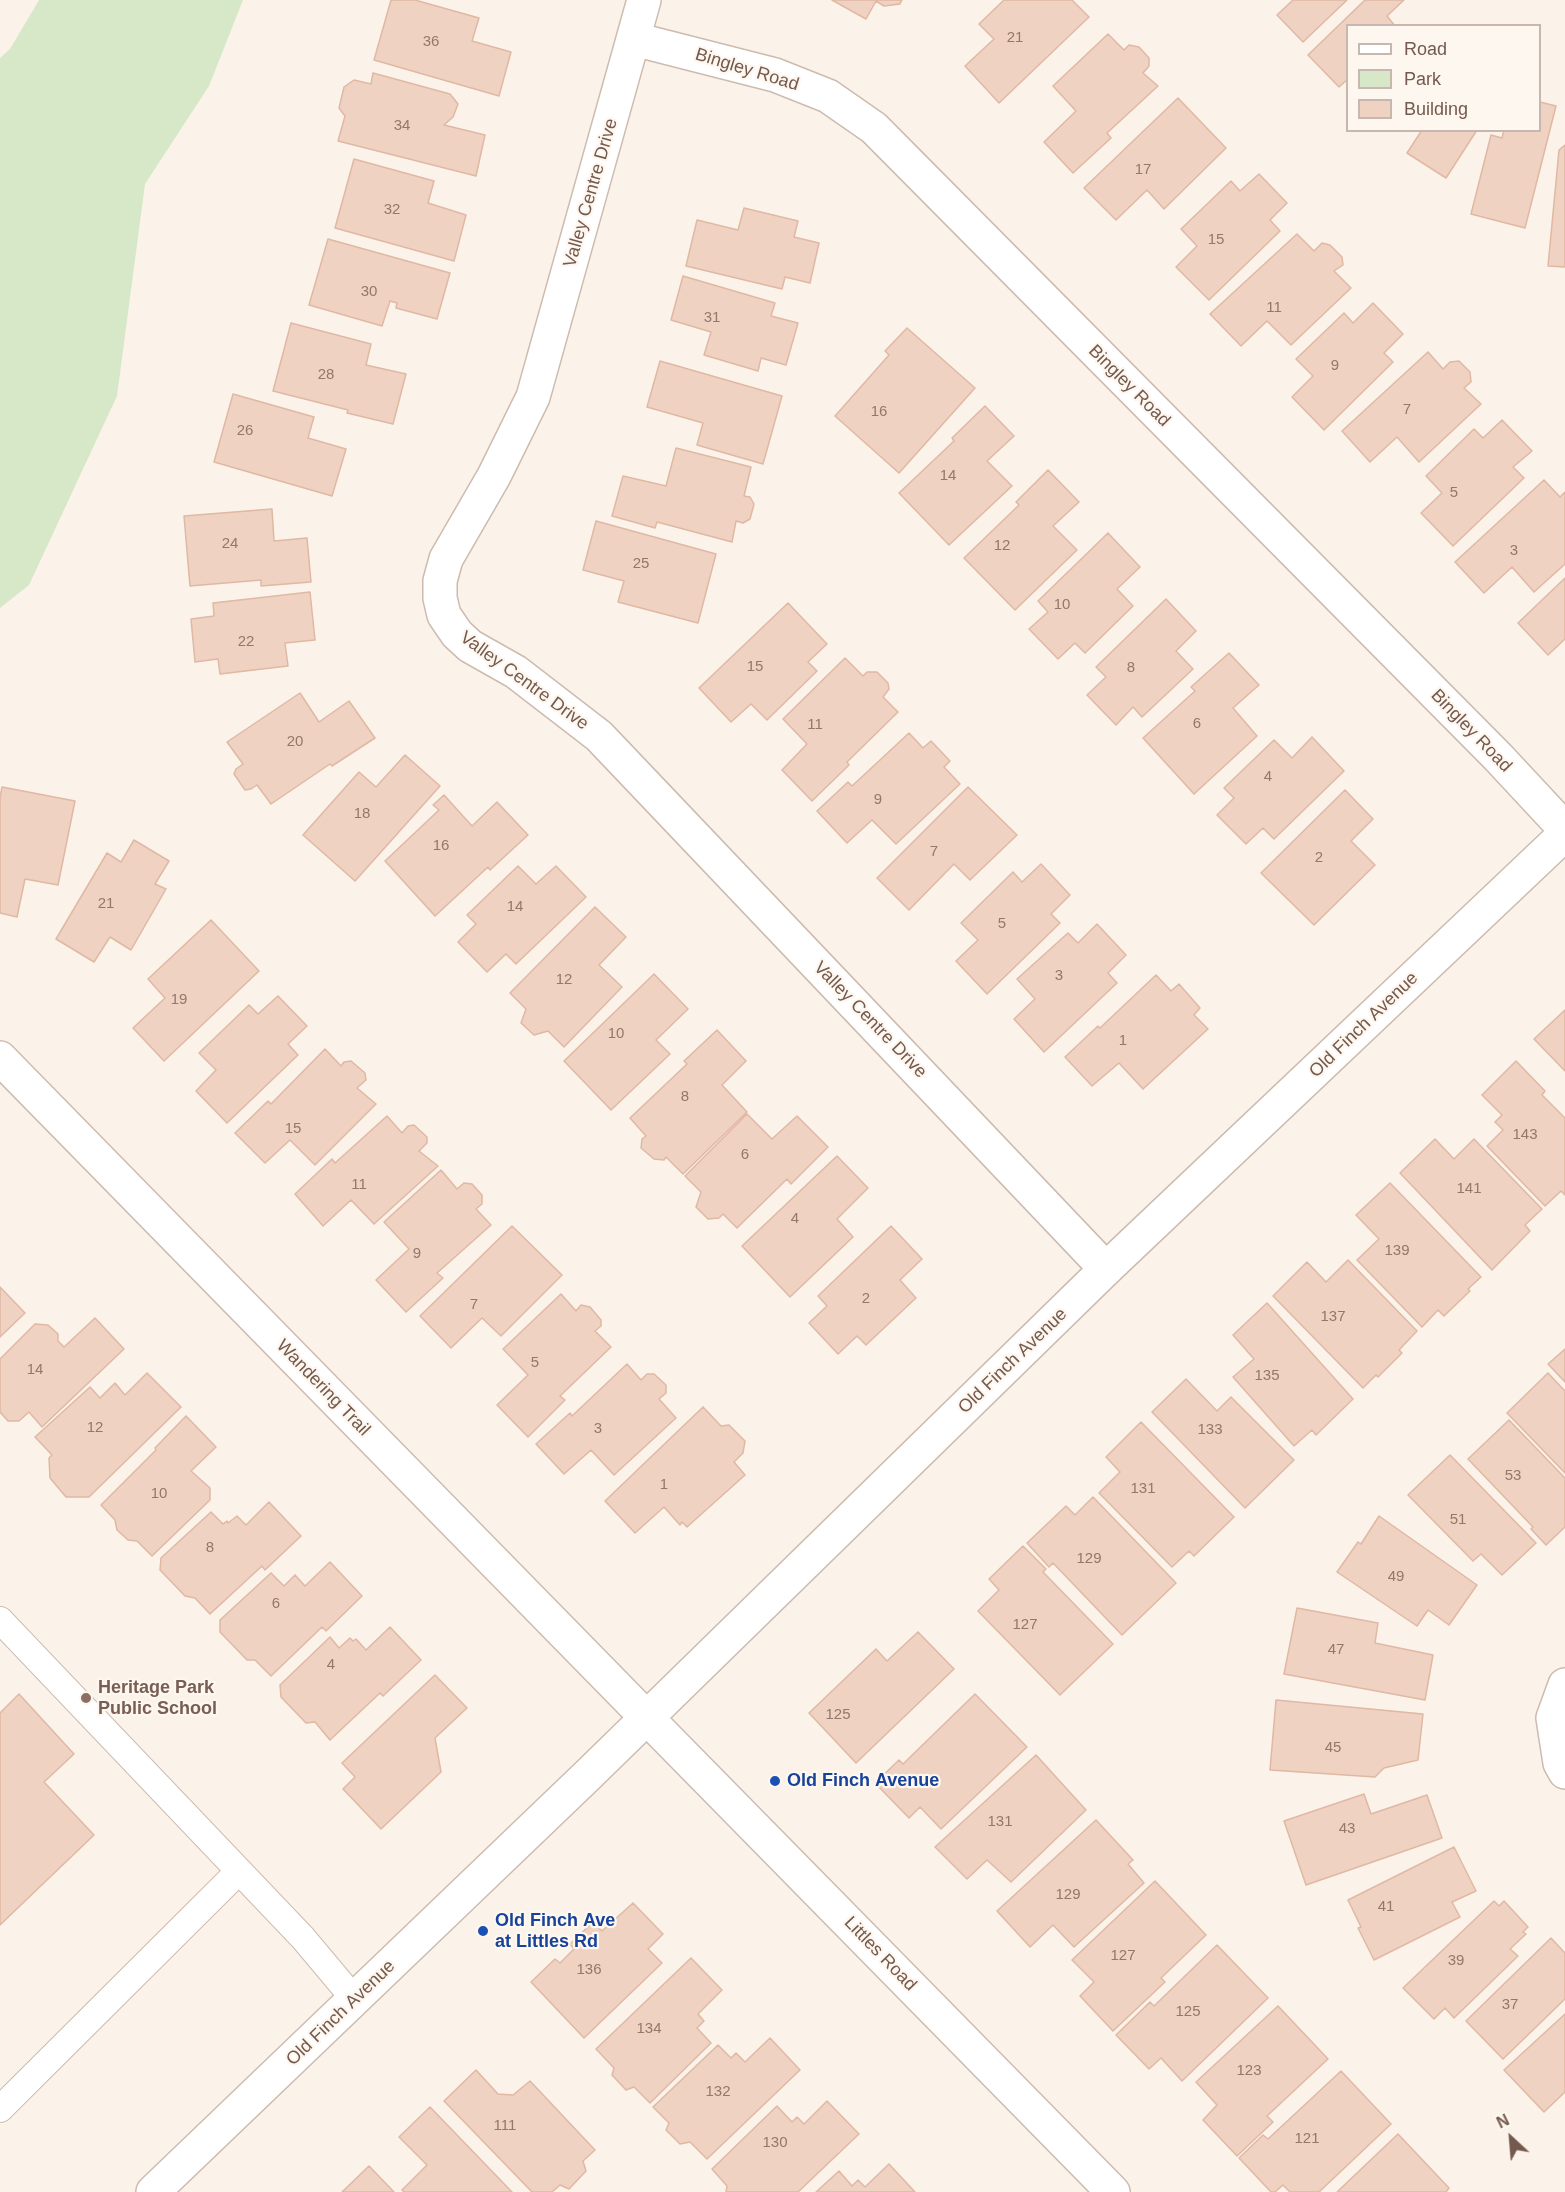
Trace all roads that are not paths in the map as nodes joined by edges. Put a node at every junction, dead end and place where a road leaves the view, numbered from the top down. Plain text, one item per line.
1 (644, 0) edge
2 (634, 39) junction
3 (1565, 829) edge
4 (1565, 834) edge
5 (0, 1058) edge
6 (1106, 1269) junction
7 (0, 1620) edge
8 (1565, 1685) edge
9 (646, 1717) junction
10 (1565, 1772) edge
11 (239, 1871) junction
12 (355, 2000) junction
13 (0, 2109) edge
14 (153, 2192) edge
15 (1113, 2192) edge

1 - 2 street, Valley Centre Drive
2 - 3 street, Bingley Road
2 - 6 street, Valley Centre Drive
4 - 6 street, Old Finch Avenue
5 - 9 street, Wandering Trail
6 - 9 street, Old Finch Avenue
7 - 11 lane
8 - 10 street
9 - 12 street, Old Finch Avenue
9 - 15 street, Littles Road
11 - 12 lane
11 - 13 lane
12 - 14 street, Old Finch Avenue

